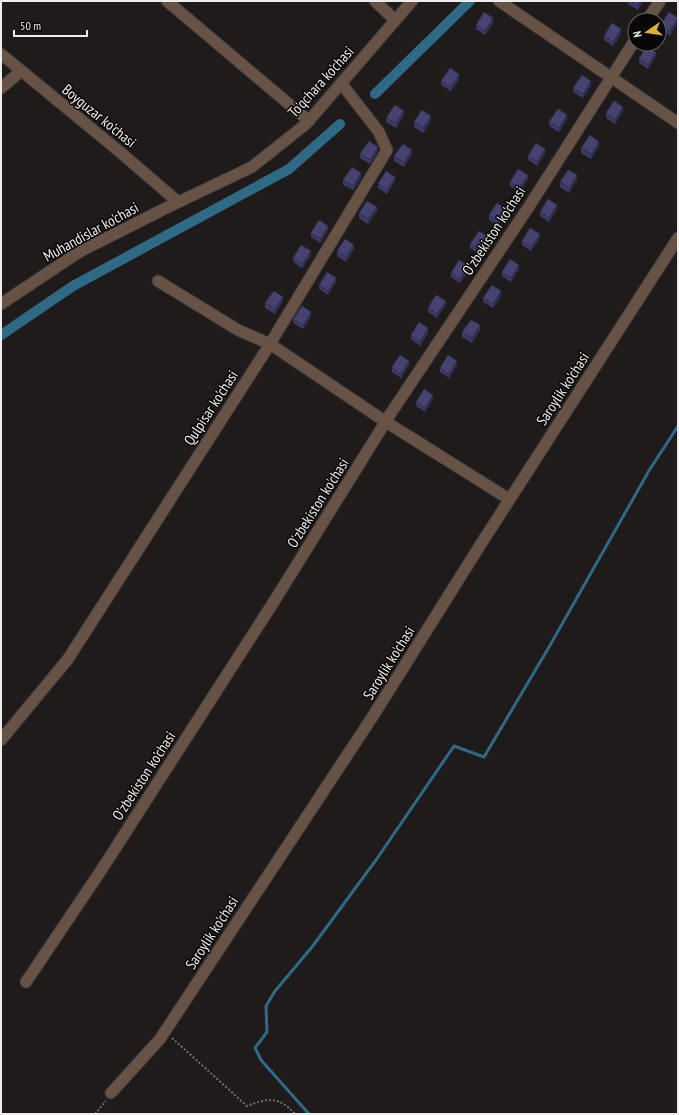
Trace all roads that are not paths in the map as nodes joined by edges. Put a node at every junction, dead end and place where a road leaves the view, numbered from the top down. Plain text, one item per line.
1 (167, 1) edge
2 (375, 1) edge
3 (412, 1) edge
4 (499, 1) edge
5 (660, 1) edge
6 (653, 12) edge
7 (395, 20) junction
8 (627, 52) edge
9 (1, 54) edge
10 (21, 71) junction
11 (611, 77) junction
12 (341, 83) junction
13 (1, 88) edge
14 (309, 121) junction
15 (678, 123) edge
16 (178, 202) junction
17 (678, 238) edge
18 (158, 281) dead end
19 (1, 304) edge
20 (270, 344) junction
21 (386, 422) junction
22 (509, 500) junction
23 (1, 740) edge
24 (26, 982) dead end
25 (111, 1093) road end

1 - 14 street
2 - 7 street
3 - 7 street, To'qchara ko'chasi
4 - 11 street
5 - 6 street
7 - 12 street, To'qchara ko'chasi
8 - 11 street, O'zbekiston ko'chasi
9 - 10 street, Boyguzar ko'chasi
10 - 13 street
10 - 16 street, Boyguzar ko'chasi
11 - 15 street
11 - 21 street, O'zbekiston ko'chasi
12 - 14 street, To'qchara ko'chasi
12 - 20 street, Qulpisar ko'chasi
14 - 16 street, To'qchara ko'chasi
16 - 19 street, Muhandislar ko'chasi
17 - 22 street, Saroylik ko'chasi
18 - 20 street
20 - 21 street
20 - 23 street, Qulpisar ko'chasi
21 - 22 street
21 - 24 street, O'zbekiston ko'chasi
22 - 25 street, Saroylik ko'chasi

